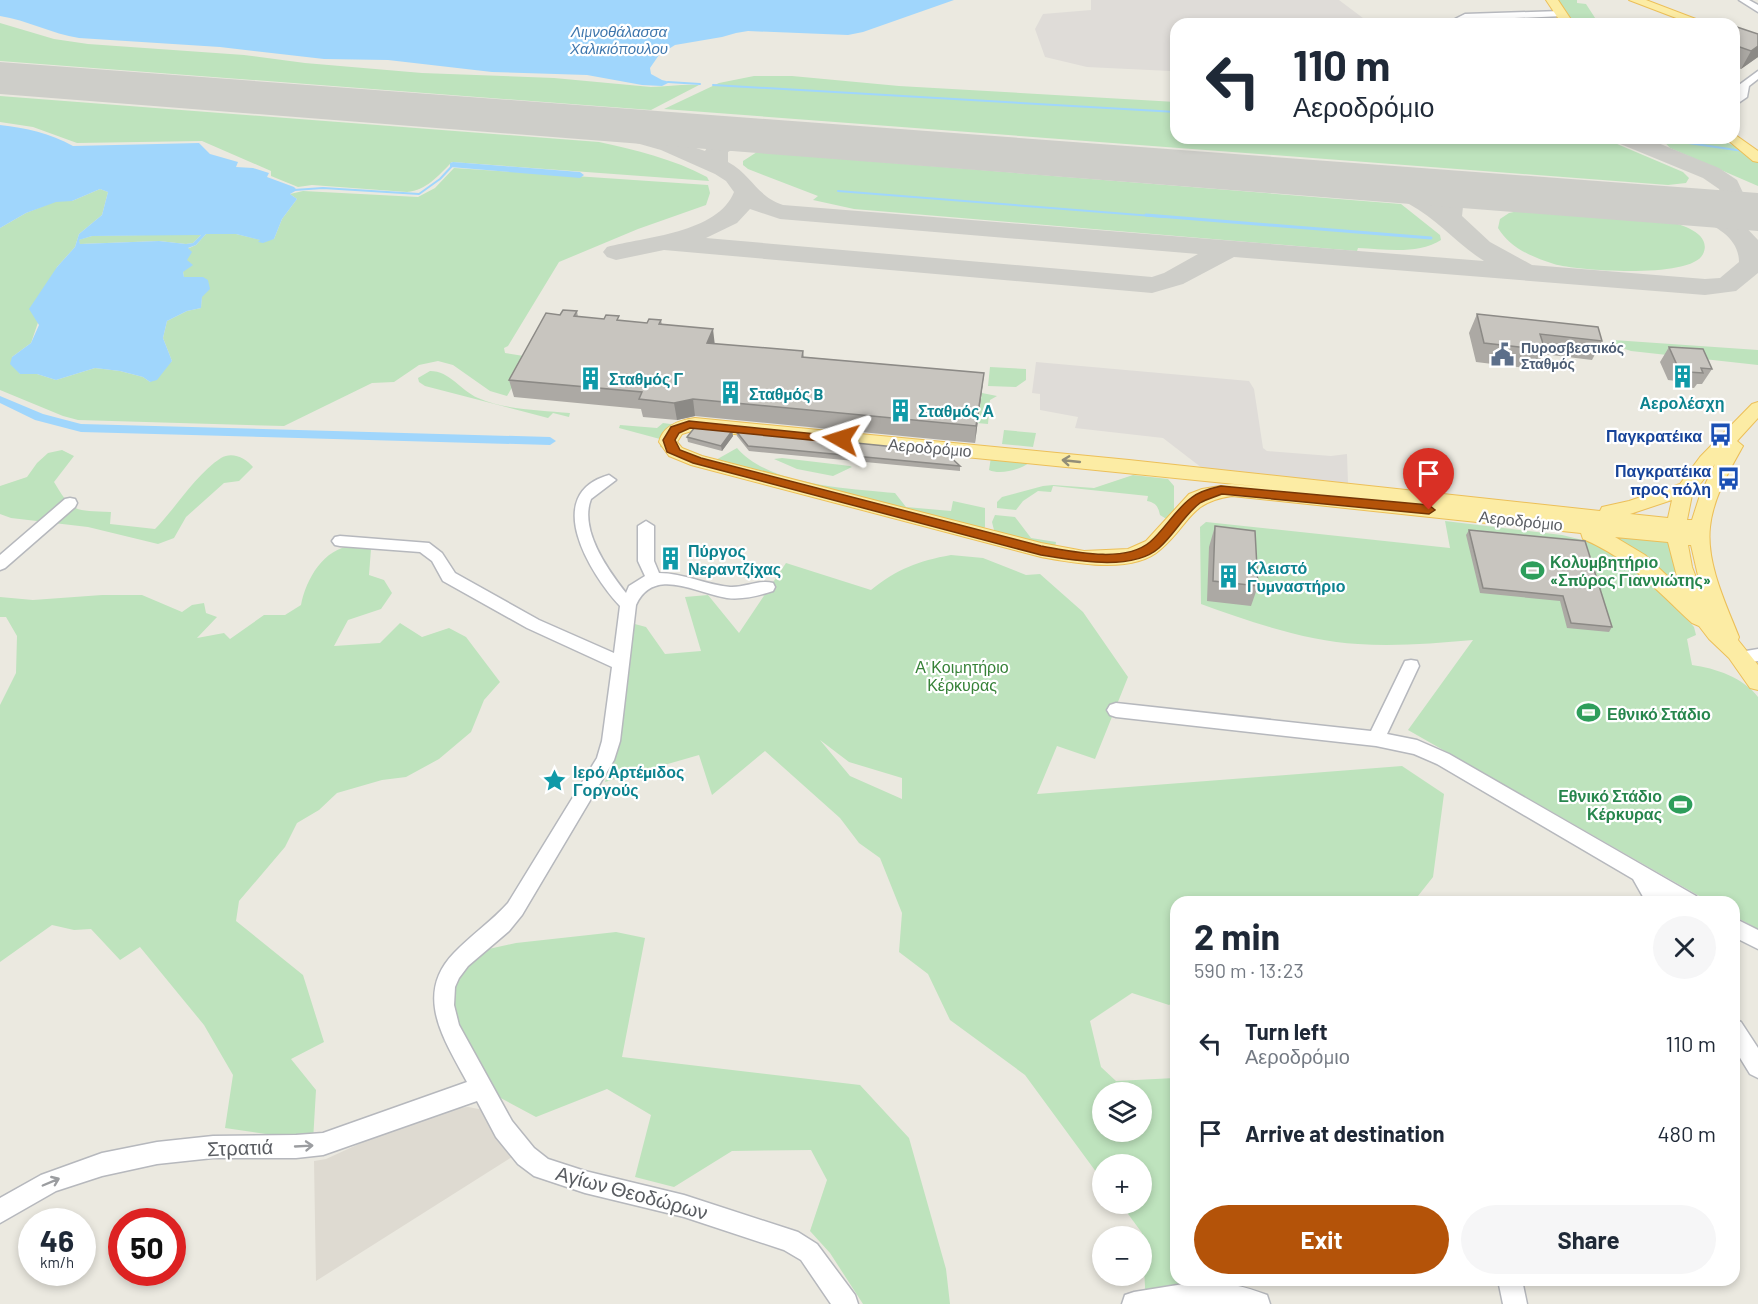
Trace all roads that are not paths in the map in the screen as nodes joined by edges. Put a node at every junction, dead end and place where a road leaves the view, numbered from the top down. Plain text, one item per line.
1 (1552, 0) edge
2 (1621, 0) edge
3 (1635, 0) edge
4 (1743, 0) edge
5 (1758, 9) edge
6 (1462, 18) edge
7 (1514, 18) edge
8 (1563, 18) edge
9 (1672, 18) edge
10 (1686, 18) edge
11 (1758, 74) edge
12 (1740, 98) edge
13 (1740, 143) edge
14 (1758, 158) edge
15 (1758, 408) edge
16 (1744, 424) junction
17 (1164, 471) junction
18 (609, 480) dead end
19 (1687, 488) junction
20 (1370, 498) junction
21 (70, 503) dead end
22 (1581, 515) junction
23 (1177, 519) junction
24 (1555, 523) junction
25 (646, 526) dead end
26 (1676, 531) junction
27 (1700, 533) junction
28 (340, 541) dead end
29 (0, 564) edge
30 (654, 579) junction
31 (767, 587) dead end
32 (628, 605) junction
33 (1716, 633) junction
34 (1745, 655) edge
35 (620, 663) junction
36 (1411, 666) dead end
37 (1758, 682) edge
38 (1116, 710) dead end
39 (1376, 739) junction
40 (1640, 873) junction
41 (1653, 896) edge
42 (1679, 896) edge
43 (1740, 930) edge
44 (1758, 940) edge
45 (1740, 1038) edge
46 (1758, 1067) edge
47 (482, 1088) junction
48 (0, 1210) edge
49 (1511, 1286) edge
50 (846, 1304) edge
51 (1134, 1304) edge
52 (1258, 1304) edge
53 (1515, 1304) edge

1 - 8 main road
2 - 9 main road
3 - 10 main road
4 - 5 street
6 - 7 street
11 - 12 street
13 - 14 main road
15 - 16 main road
16 - 19 main road
16 - 27 main road
17 - 20 main road, Αεροδρόμιο
17 - 23 main road
17 -> 23 main road, Αεροδρόμιο
18 - 32 street
19 - 22 main road
19 - 26 main road
20 - 22 main road, Αεροδρόμιο
20 - 23 main road, Αεροδρόμιο
20 - 24 main road, Αεροδρόμιο
21 - 29 street
22 - 26 main road, Αεροδρόμιο
24 - 26 main road, Αεροδρόμιο
24 - 33 main road
25 - 30 street
26 - 27 main road
26 - 33 main road
27 - 34 main road
28 - 35 street
30 - 31 street
30 - 32 street
32 - 35 street, Αγίων Θεοδώρων
33 - 34 main road
34 - 37 main road
35 - 47 street, Αγίων Θεοδώρων
36 - 39 street
38 - 39 street
39 - 40 street
40 - 41 street
40 - 42 street
43 - 44 street
45 - 46 street
48 -> 47 street, Στρατιά
47 - 50 street, Αγίων Θεοδώρων
49 - 53 street
51 - 52 street

